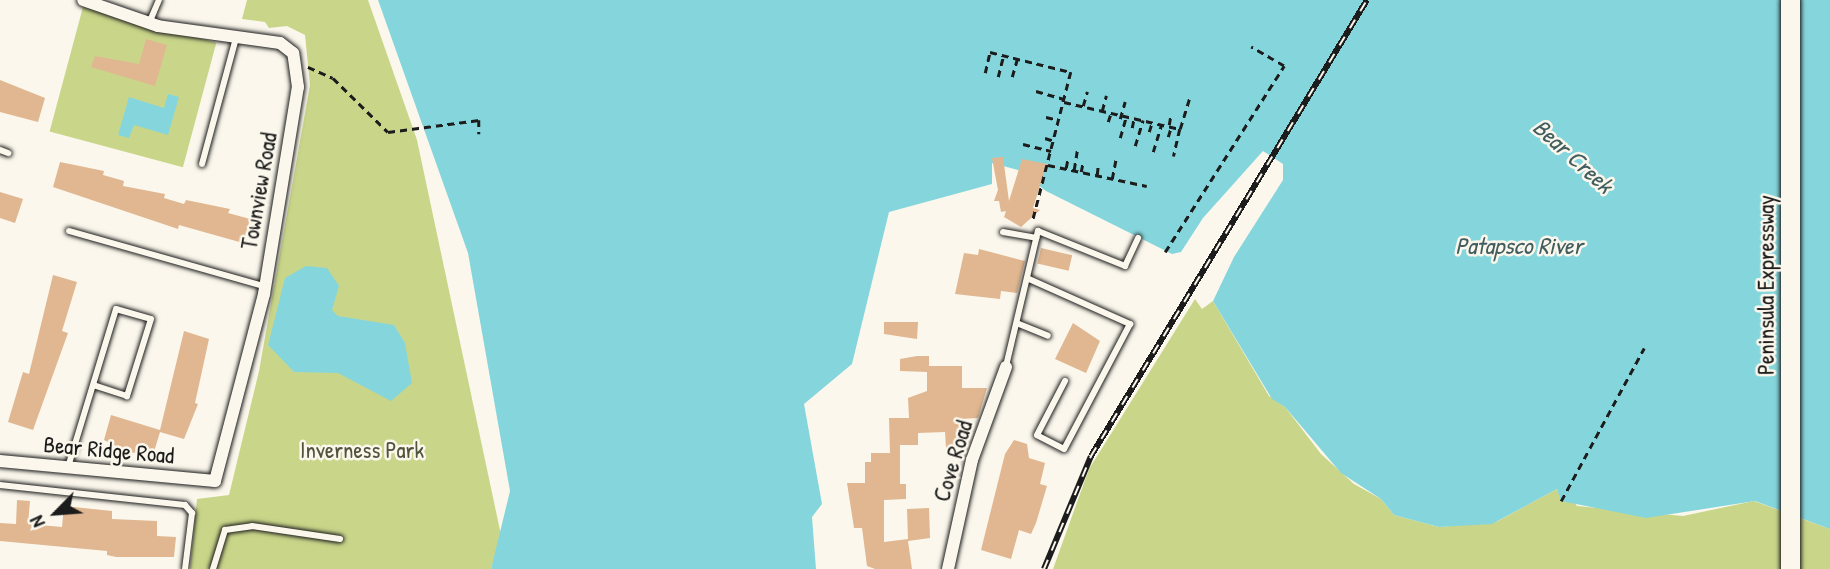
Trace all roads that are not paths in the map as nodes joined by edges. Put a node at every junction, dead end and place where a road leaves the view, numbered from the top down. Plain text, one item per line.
1 (83, 0) edge
2 (159, 0) edge
3 (1790, 0) edge
4 (150, 21) junction
5 (236, 37) junction
6 (0, 150) edge
7 (8, 153) dead end
8 (202, 164) dead end
9 (69, 231) dead end
10 (1003, 232) dead end
11 (1036, 238) junction
12 (1138, 238) dead end
13 (1029, 279) junction
14 (264, 286) junction
15 (1019, 324) junction
16 (1048, 337) dead end
17 (1006, 366) joint
18 (1065, 381) dead end
19 (94, 385) junction
20 (0, 461) edge
21 (68, 467) junction
22 (215, 481) joint
23 (0, 485) edge
24 (340, 539) dead end
25 (185, 569) edge
26 (213, 569) edge
27 (948, 569) edge
28 (1790, 569) edge

1 - 4 street
2 - 4 lane
3 - 28 main road, Peninsula Expressway
4 - 5 street
5 - 8 lane
5 - 14 street, Townview Road
6 - 7 lane
9 - 14 lane
10 - 11 lane
11 - 12 lane
11 - 13 lane
13 - 15 lane
13 - 18 lane
14 - 22 street, Townview Road
15 - 16 lane
15 - 17 lane
17 - 27 street, Cove Road
19 - 19 lane
19 - 21 lane
20 - 21 street, Bear Ridge Road
21 - 22 street, Bear Ridge Road
23 - 25 lane
24 - 26 lane

